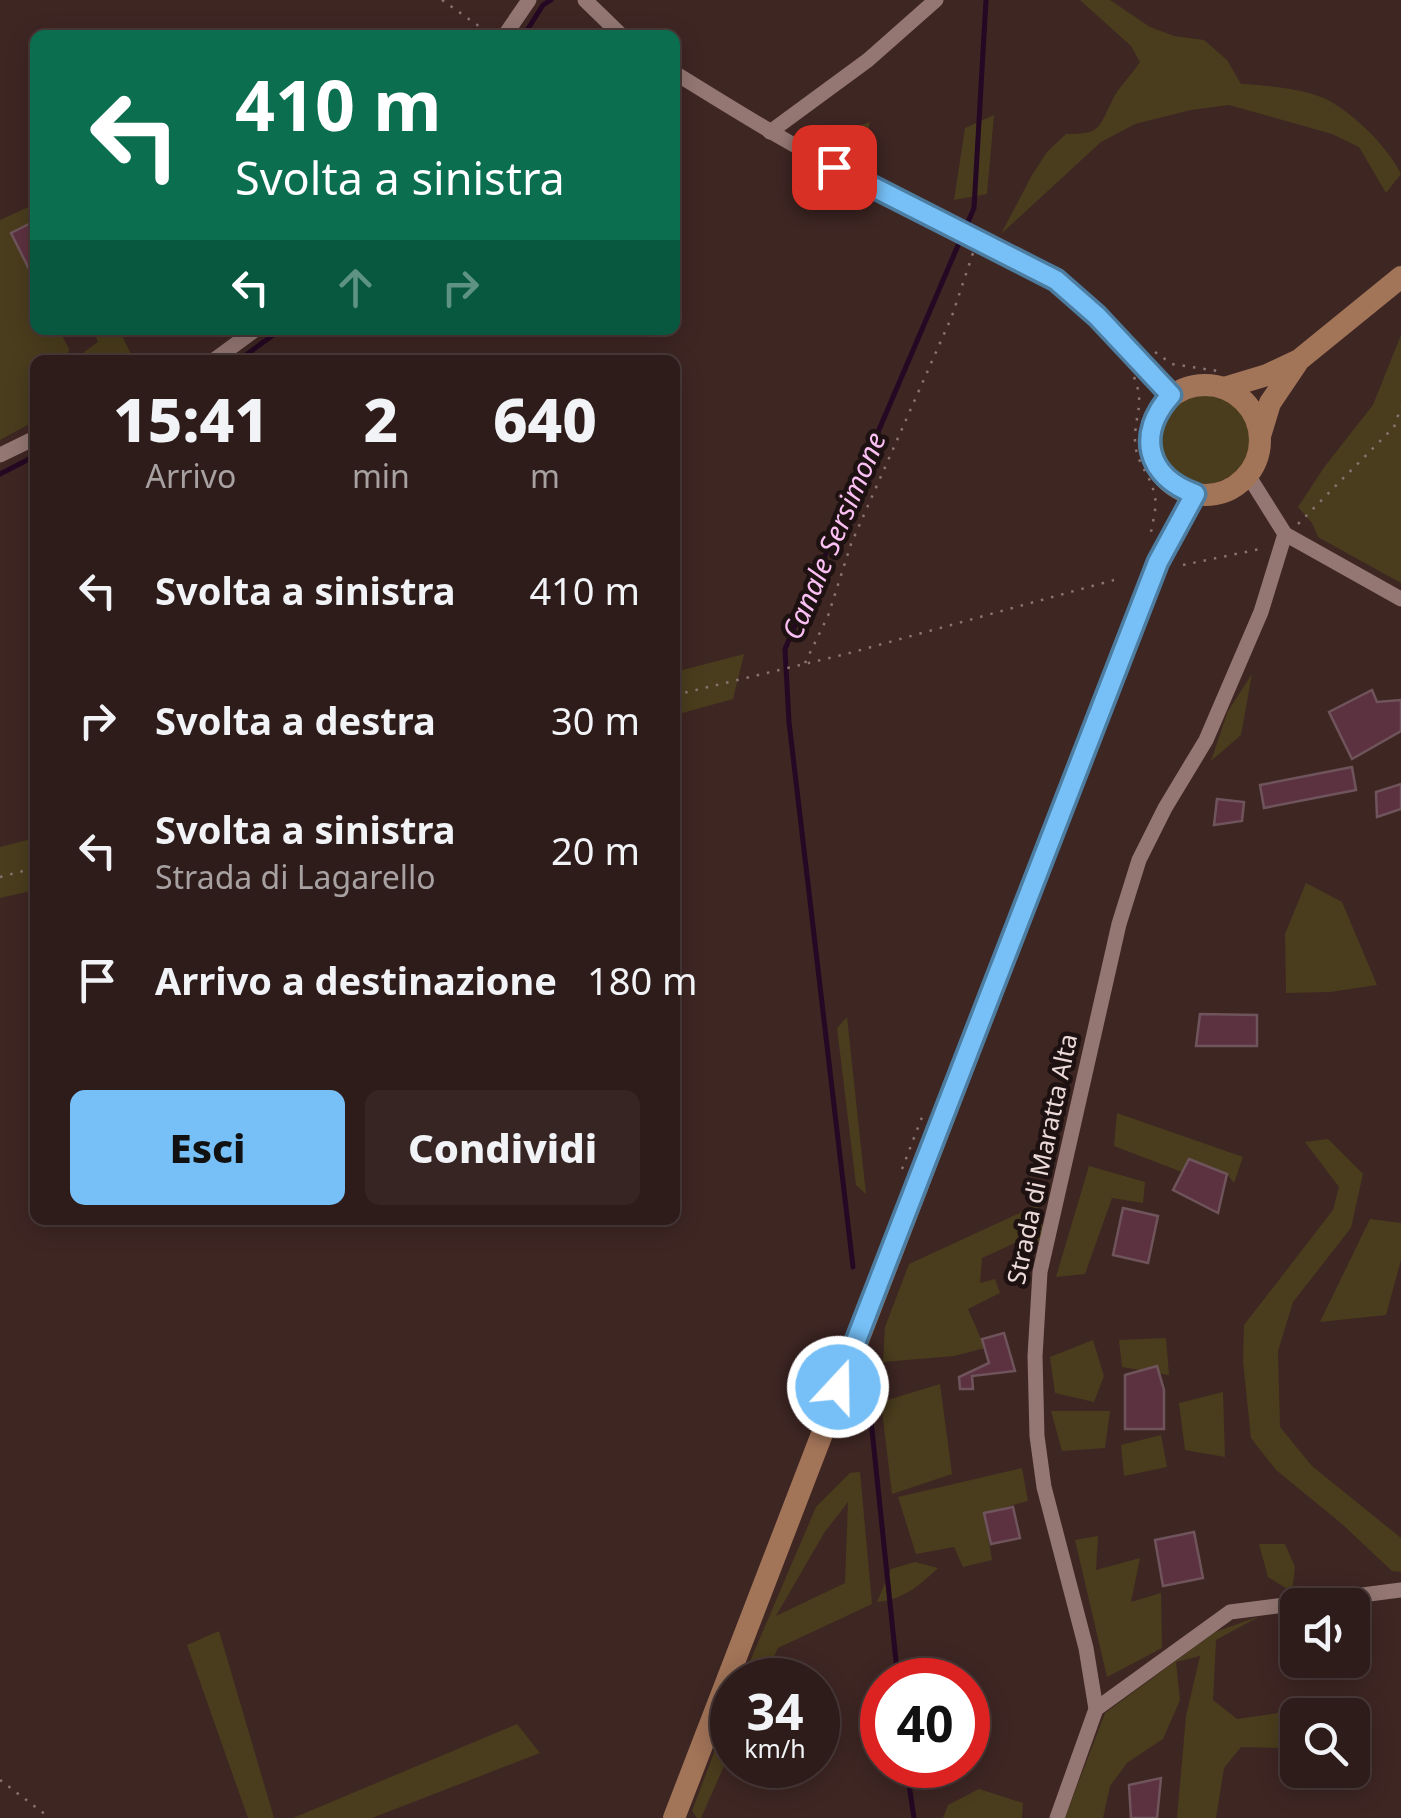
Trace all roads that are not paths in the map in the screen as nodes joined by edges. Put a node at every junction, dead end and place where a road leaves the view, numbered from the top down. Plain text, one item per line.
1 (529, 0) edge
2 (936, 0) edge
3 (586, 2) edge
4 (509, 30) edge
5 (616, 30) edge
6 (680, 75) edge
7 (770, 132) junction
8 (1401, 277) edge
9 (249, 335) edge
10 (221, 355) edge
11 (1299, 360) junction
12 (1224, 388) junction
13 (1171, 395) junction
14 (1260, 437) junction
15 (30, 440) edge
16 (0, 455) edge
17 (1248, 475) junction
18 (1195, 494) junction
19 (1284, 540) junction
20 (1401, 599) edge
21 (1401, 1590) edge
22 (1096, 1709) junction
23 (674, 1818) edge
24 (1058, 1818) edge

1 - 4 street
2 - 7 street
3 - 5 street
6 - 7 street
7 - 13 street
8 - 11 street
9 - 10 street
11 - 12 street
11 - 14 street
12 - 13 street
12 - 14 street
13 - 18 street
14 - 17 street
15 - 16 street
17 - 18 street
17 - 19 street
18 - 23 street
19 - 20 street
19 - 22 street, Strada di Maratta Alta
21 - 22 street
22 - 24 street, Strada di Maratta Alta

